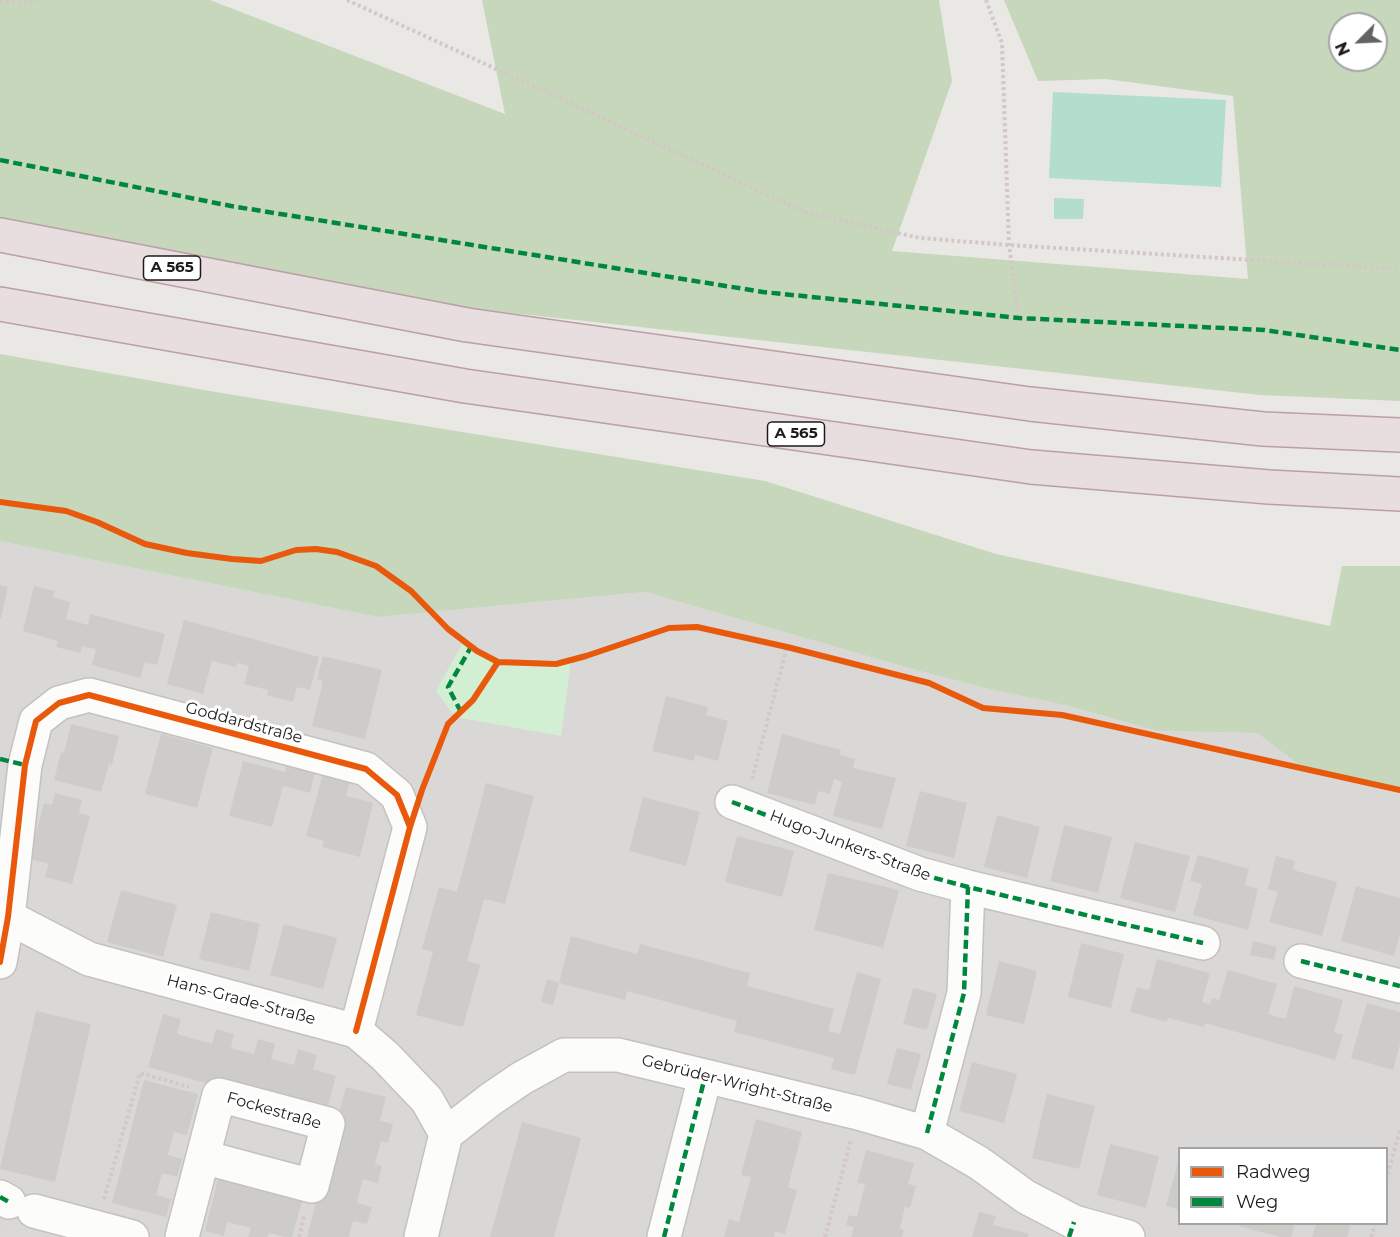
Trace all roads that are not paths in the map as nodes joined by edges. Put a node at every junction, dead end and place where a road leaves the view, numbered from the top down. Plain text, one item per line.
1 (0, 235) edge
2 (0, 304) edge
3 (1400, 435) edge
4 (1400, 494) edge
5 (13, 762) edge
6 (739, 804) road end
7 (968, 887) junction
8 (4, 919) edge
9 (1203, 942) dead end
10 (1300, 961) dead end
11 (0, 962) edge
12 (1400, 986) edge
13 (356, 1030) junction
14 (705, 1077) junction
15 (927, 1133) junction
16 (446, 1134) junction
17 (203, 1157) junction
18 (14, 1203) edge
19 (1071, 1230) edge
20 (95, 1232) edge
21 (132, 1237) edge
22 (182, 1237) edge
23 (421, 1237) edge
24 (664, 1237) edge
25 (1128, 1237) edge

1 - 3 highway, A 565
2 - 4 highway, A 565
5 - 8 street, Goddardstraße
5 - 13 street, Goddardstraße
6 - 7 street, Hugo-Junkers-Straße
7 - 9 street, Hugo-Junkers-Straße
7 - 15 street
8 - 11 street
8 - 13 street, Hans-Grade-Straße
10 - 12 street
13 - 16 street, Hans-Grade-Straße
14 - 15 street, Gebrüder-Wright-Straße
14 - 16 street, Gebrüder-Wright-Straße
14 - 24 street
15 - 19 street, Gebrüder-Wright-Straße
16 - 23 street
17 - 17 street, Fockestraße
17 - 22 street, Fockestraße
18 - 20 street
19 - 25 street, Gebrüder-Wright-Straße
20 - 21 street

